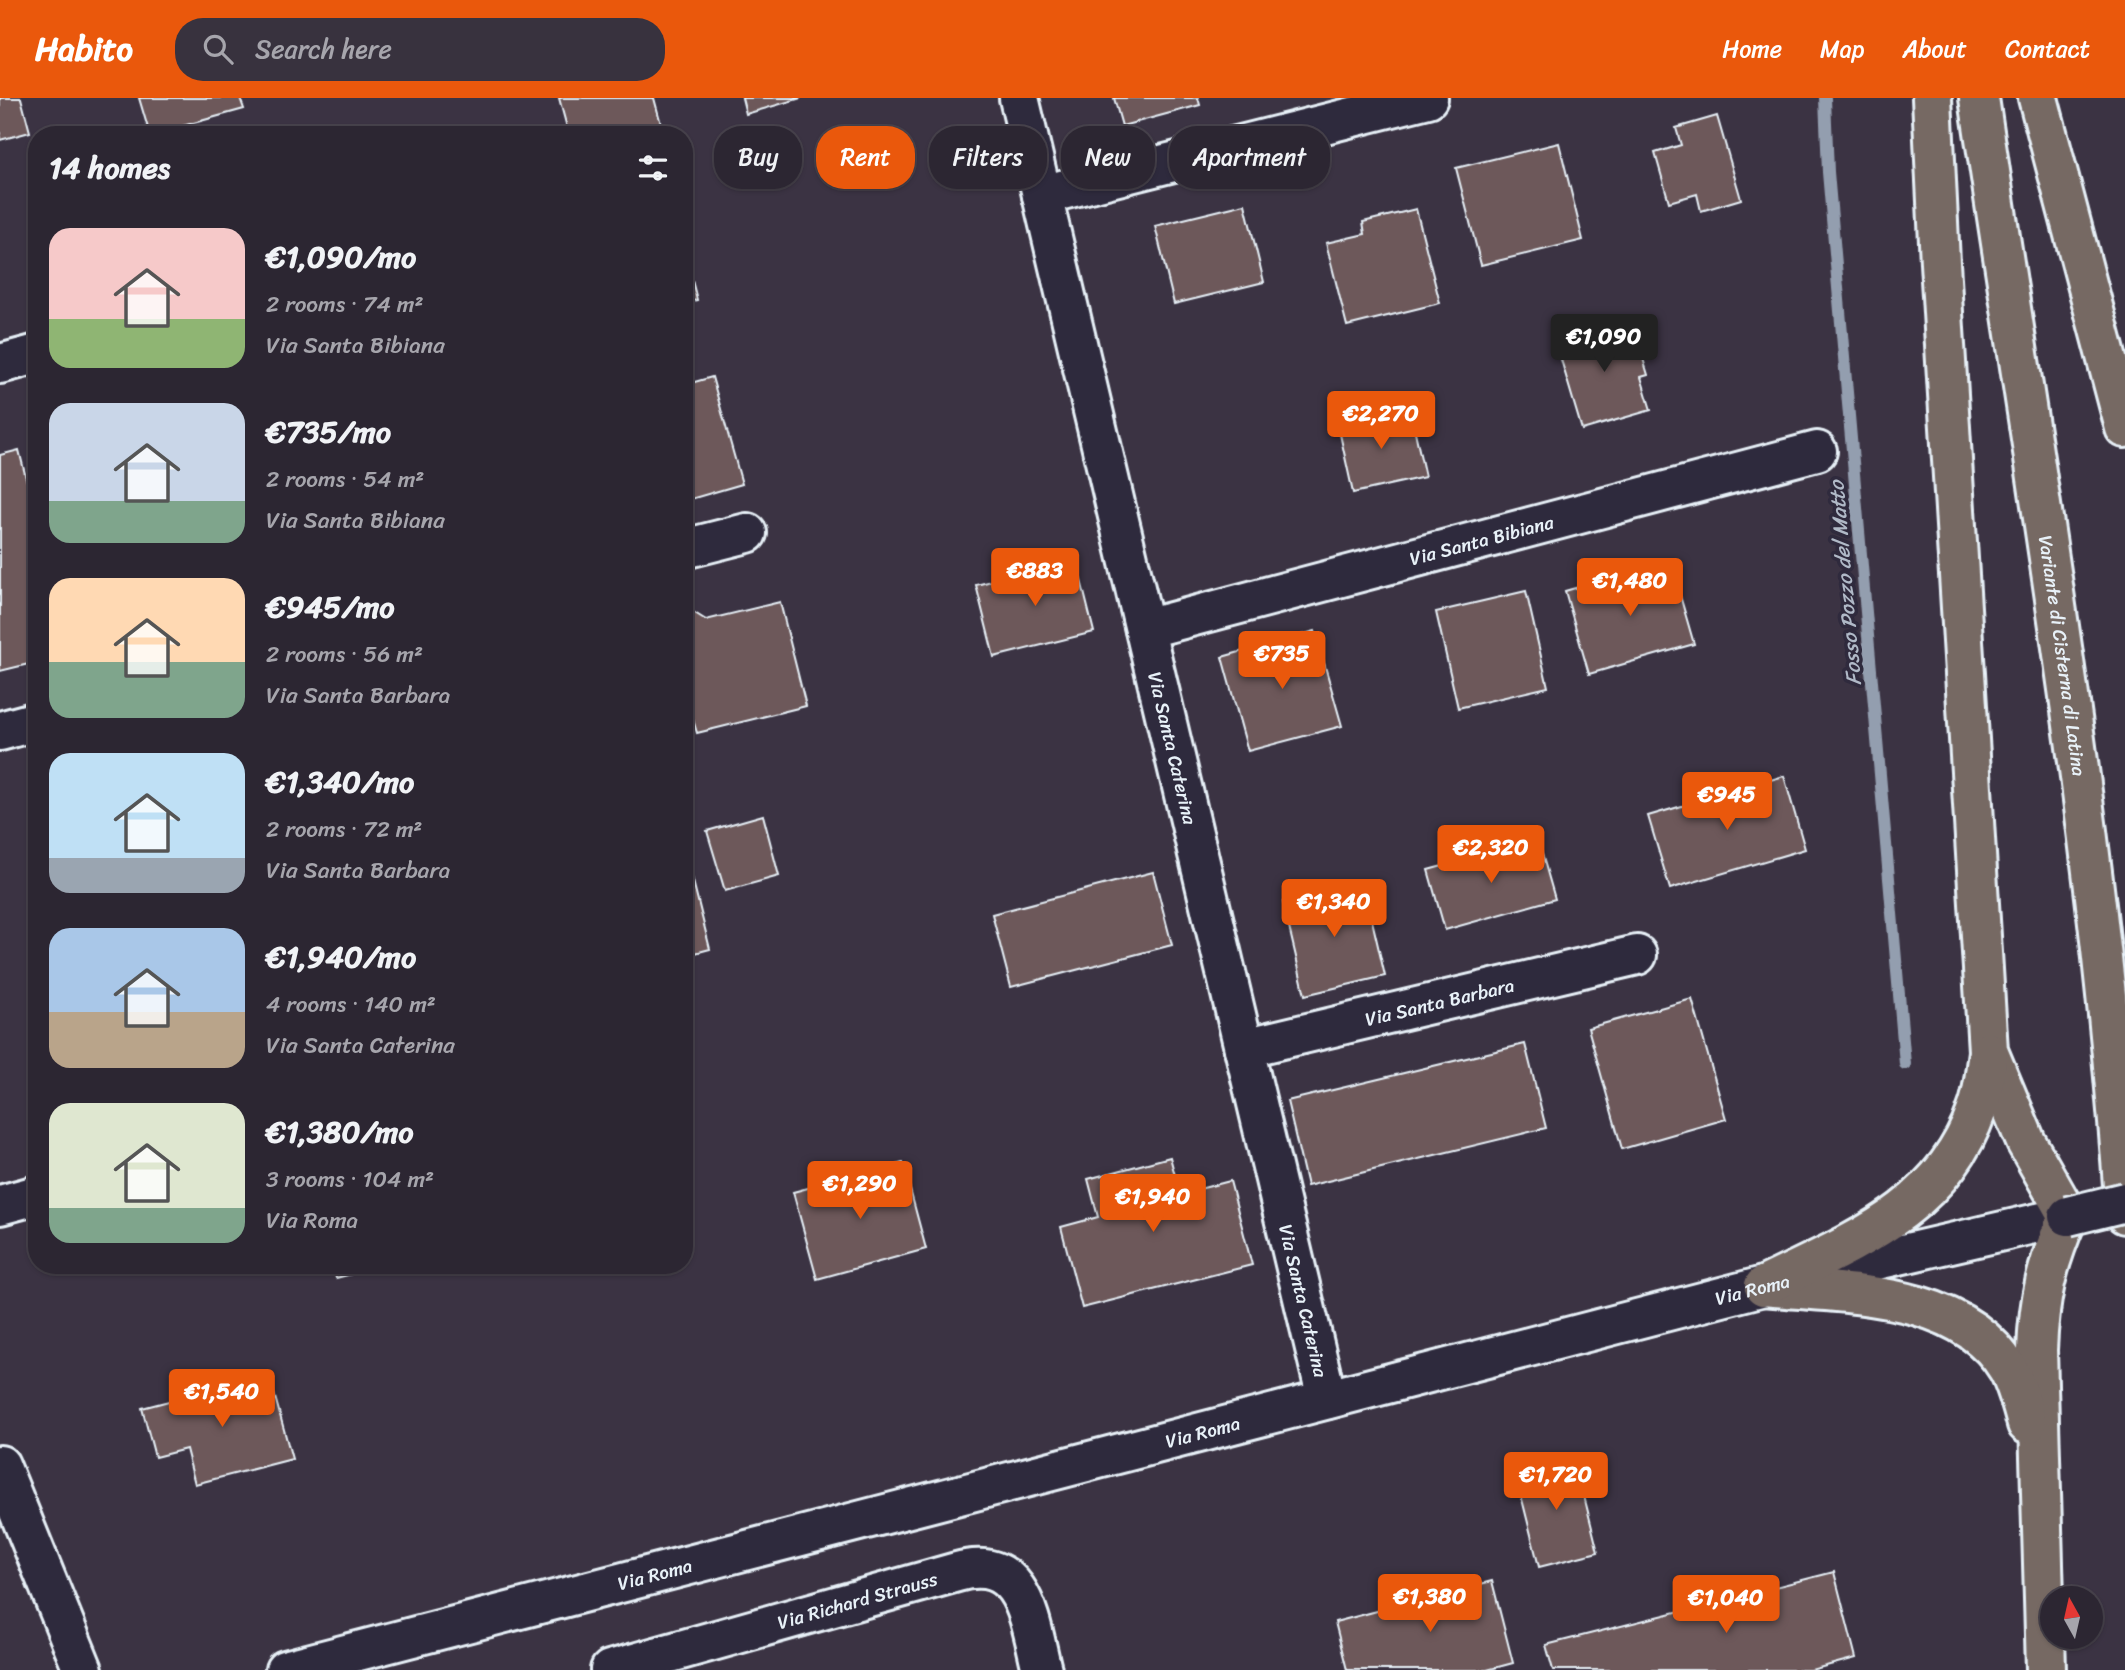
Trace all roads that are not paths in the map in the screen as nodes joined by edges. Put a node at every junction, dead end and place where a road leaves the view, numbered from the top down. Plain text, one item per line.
1 (1019, 98) edge
2 (1428, 98) edge
3 (1932, 98) edge
4 (1979, 98) edge
5 (2038, 98) edge
6 (1042, 195) junction
7 (28, 356) edge
8 (0, 363) edge
9 (2125, 428) edge
10 (1817, 451) dead end
11 (747, 533) dead end
12 (693, 547) edge
13 (1145, 629) junction
14 (28, 723) edge
15 (0, 731) edge
16 (1637, 956) dead end
17 (1244, 1048) junction
18 (1988, 1051) junction
19 (28, 1197) edge
20 (2125, 1202) edge
21 (0, 1205) edge
22 (2125, 1214) edge
23 (2068, 1216) junction
24 (1764, 1286) junction
25 (1327, 1399) junction
26 (2040, 1462) junction
27 (0, 1465) edge
28 (363, 1660) edge
29 (83, 1670) edge
30 (285, 1670) edge
31 (610, 1670) edge
32 (1042, 1670) edge
33 (2046, 1670) edge

1 - 6 street, Via Santa Caterina
2 - 6 street
3 - 18 main road
4 - 22 main road, Variante di Cisterna di Latina
5 - 9 main road
6 - 13 street, Via Santa Caterina
7 - 8 street
10 - 13 street, Via Santa Bibiana
11 - 12 street
13 - 17 street, Via Santa Caterina
14 - 15 street
16 - 17 street, Via Santa Barbara
17 - 25 street, Via Santa Caterina
18 - 23 main road
18 - 24 main road
19 - 21 street
20 - 23 street, Via Roma, bridge
23 - 24 street, Via Roma
23 - 26 main road
24 - 25 street, Via Roma
24 - 26 main road
25 - 28 street, Via Roma
26 - 33 main road
27 - 29 street
28 - 30 street, Via Roma
31 - 32 street, Via Richard Strauss

